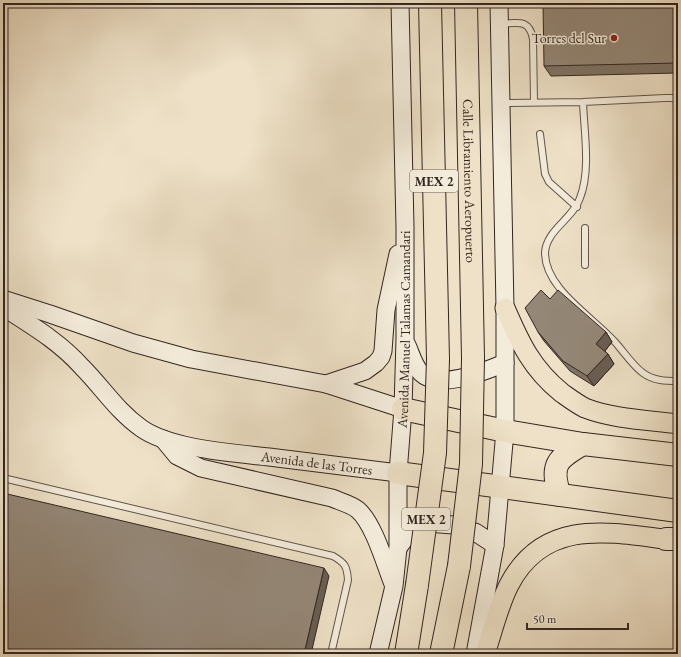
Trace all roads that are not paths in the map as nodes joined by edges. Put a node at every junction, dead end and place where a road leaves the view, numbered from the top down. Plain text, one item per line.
1 (400, 3) edge
2 (430, 3) edge
3 (466, 3) edge
4 (499, 3) edge
5 (500, 24) junction
6 (678, 101) edge
7 (534, 102) junction
8 (583, 102) junction
9 (501, 103) junction
10 (540, 134) dead end
11 (576, 207) junction
12 (405, 227) junction
13 (585, 228) dead end
14 (585, 265) dead end
15 (3, 299) edge
16 (3, 307) edge
17 (505, 308) junction
18 (405, 339) junction
19 (505, 363) junction
20 (678, 381) edge
21 (326, 384) junction
22 (403, 409) junction
23 (678, 424) edge
24 (505, 431) junction
25 (163, 439) junction
26 (583, 444) junction
27 (678, 455) edge
28 (398, 473) junction
29 (3, 478) edge
30 (501, 487) junction
31 (560, 495) junction
32 (678, 511) edge
33 (674, 540) edge
34 (495, 545) junction
35 (398, 548) junction
36 (394, 586) junction
37 (332, 654) edge
38 (378, 654) edge
39 (406, 654) edge
40 (441, 654) edge
41 (475, 654) edge
42 (485, 654) edge

1 - 12 main road, Avenida Manuel Talamas Camandari
2 - 39 highway, MEX 2, bridge
3 - 40 highway, Calle Libramiento Aeropuerto / MEX 2, bridge
4 - 5 main road
5 - 7 lane
5 - 9 main road
6 - 8 lane
7 - 8 lane
7 - 9 lane
8 - 11 lane
9 - 17 main road
10 - 11 lane
11 - 20 lane
12 - 18 main road, Avenida Manuel Talamas Camandari
12 - 21 main road
13 - 14 lane
15 - 21 main road
16 - 25 main road, Avenida de las Torres
17 - 19 main road
17 - 23 main road
18 - 19 main road
18 - 22 main road, Avenida Manuel Talamas Camandari
19 - 24 main road
21 - 22 main road
22 - 24 highway
22 - 28 main road, Avenida Manuel Talamas Camandari
24 - 26 highway
24 - 30 main road
25 - 28 main road, Avenida de las Torres
25 - 36 main road
26 - 27 highway
26 - 31 highway
28 - 30 highway, Avenida de las Torres
28 - 35 main road, Avenida Manuel Talamas Camandari
29 - 37 lane
30 - 31 highway, Avenida de las Torres
30 - 34 main road
31 - 32 highway, Avenida de las Torres
33 - 42 main road
34 - 35 main road
34 - 41 main road
35 - 36 main road, Avenida Manuel Talamas Camandari
36 - 38 main road, Avenida Manuel Talamas Camandari

